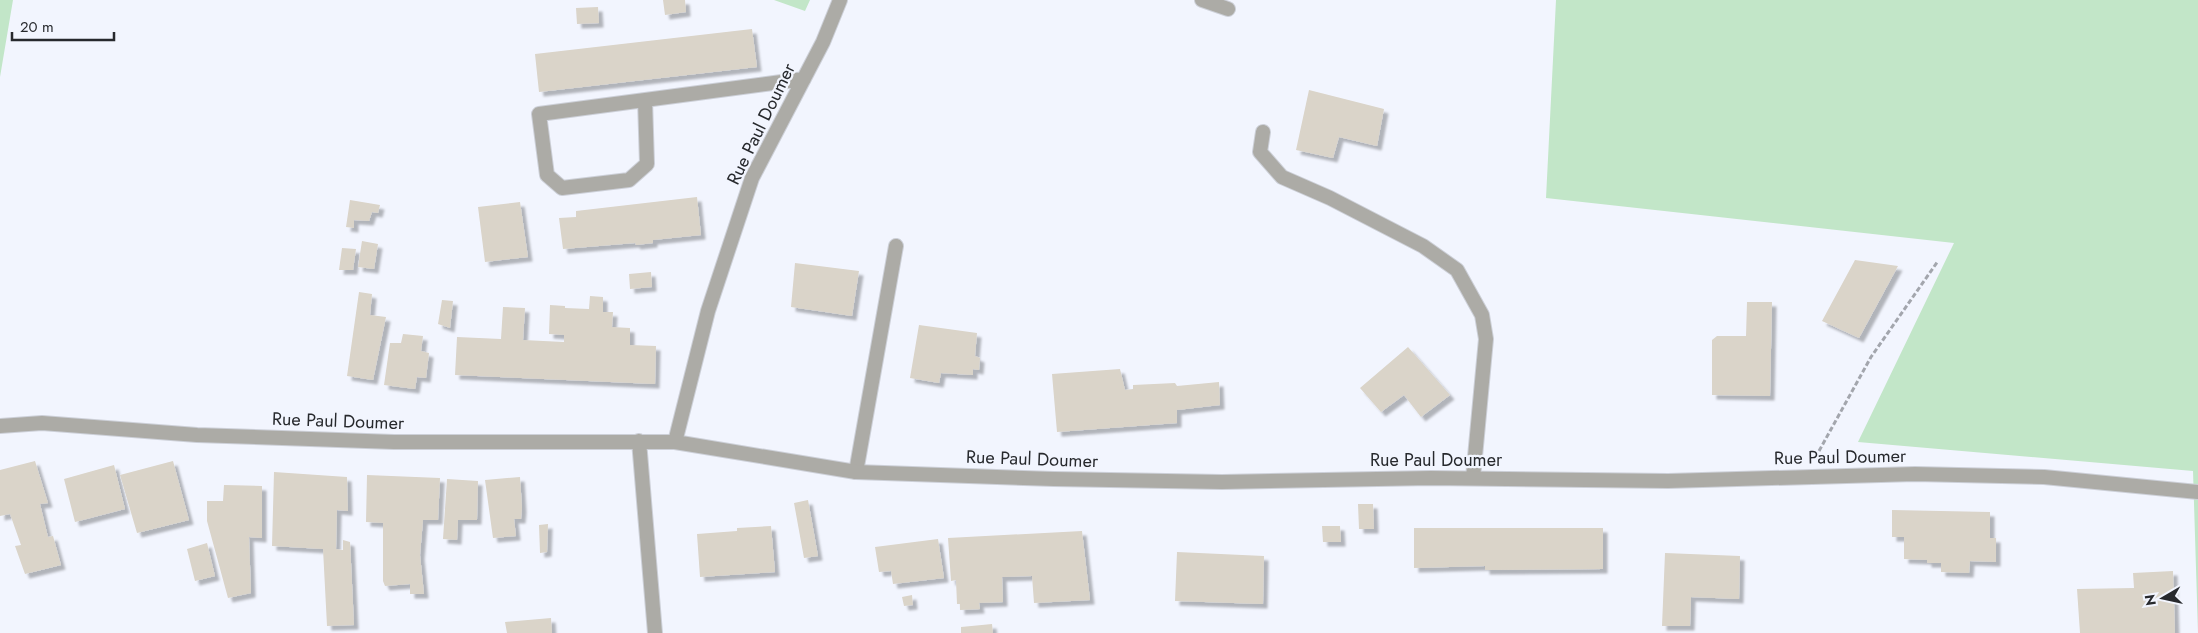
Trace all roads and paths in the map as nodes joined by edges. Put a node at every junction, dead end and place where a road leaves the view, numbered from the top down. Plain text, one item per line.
1 (840, 0) edge
2 (1202, 0) edge
3 (1228, 9) dead end
4 (804, 79) junction
5 (645, 100) junction
6 (1263, 132) dead end
7 (896, 246) dead end
8 (1938, 261) dead end
9 (0, 426) edge
10 (640, 441) junction
11 (676, 442) junction
12 (856, 472) junction
13 (1805, 476) junction
14 (1473, 478) junction
15 (2198, 492) edge
16 (655, 633) edge

1 - 4 street, Rue Paul Doumer
2 - 3 street
4 - 5 street
4 - 11 street, Rue Paul Doumer
5 - 5 street
6 - 14 street
7 - 12 street
8 - 13 path
9 - 10 street, Rue Paul Doumer
10 - 11 street, Rue Paul Doumer
10 - 16 street
11 - 12 street, Rue Paul Doumer
12 - 14 street, Rue Paul Doumer
13 - 14 street, Rue Paul Doumer
13 - 15 street, Rue Paul Doumer

